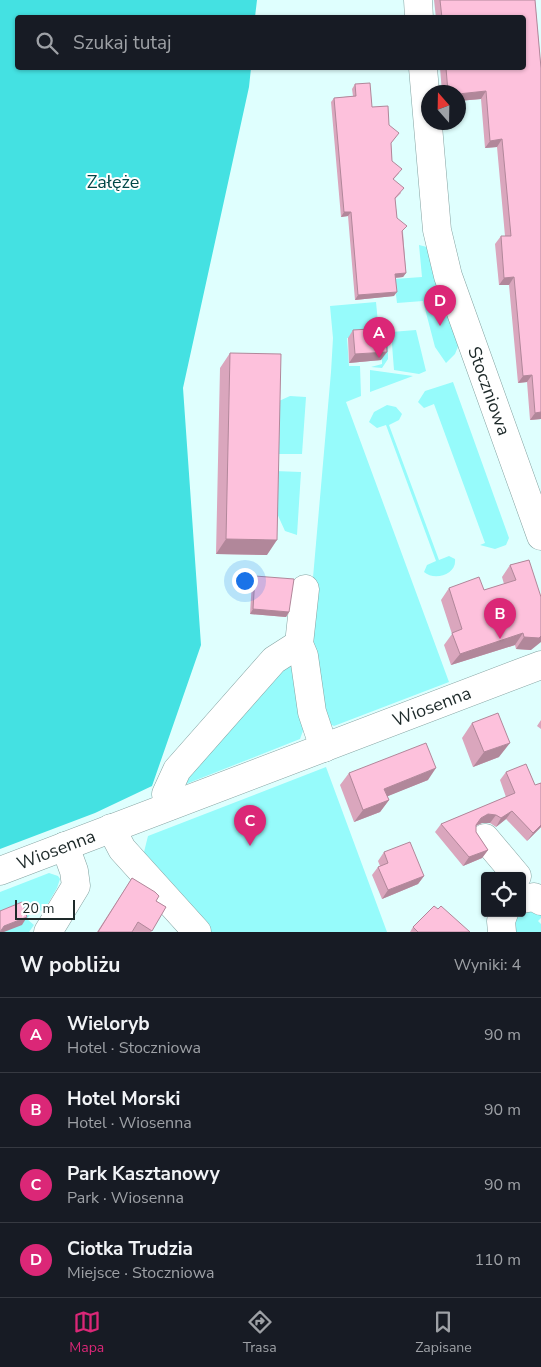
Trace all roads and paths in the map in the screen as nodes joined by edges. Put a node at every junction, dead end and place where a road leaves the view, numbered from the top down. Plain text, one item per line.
1 (418, 0) edge
2 (419, 15) edge
3 (423, 70) edge
4 (541, 536) edge
5 (305, 589) dead end
6 (299, 644) junction
7 (541, 665) edge
8 (324, 748) junction
9 (169, 806) junction
10 (111, 828) junction
11 (486, 838) dead end
12 (65, 846) junction
13 (0, 871) edge
14 (514, 872) edge
15 (502, 917) edge
16 (48, 932) edge
17 (197, 932) edge
18 (502, 932) edge

1 - 2 street
3 - 4 street, Stoczniowa
5 - 6 street
6 - 8 street
6 - 9 street
7 - 8 street, Wiosenna
8 - 9 street, Wiosenna
9 - 10 street, Wiosenna
10 - 12 street, Wiosenna
10 - 17 street
11 - 14 street
12 - 13 street, Wiosenna
12 - 16 street
15 - 18 street

